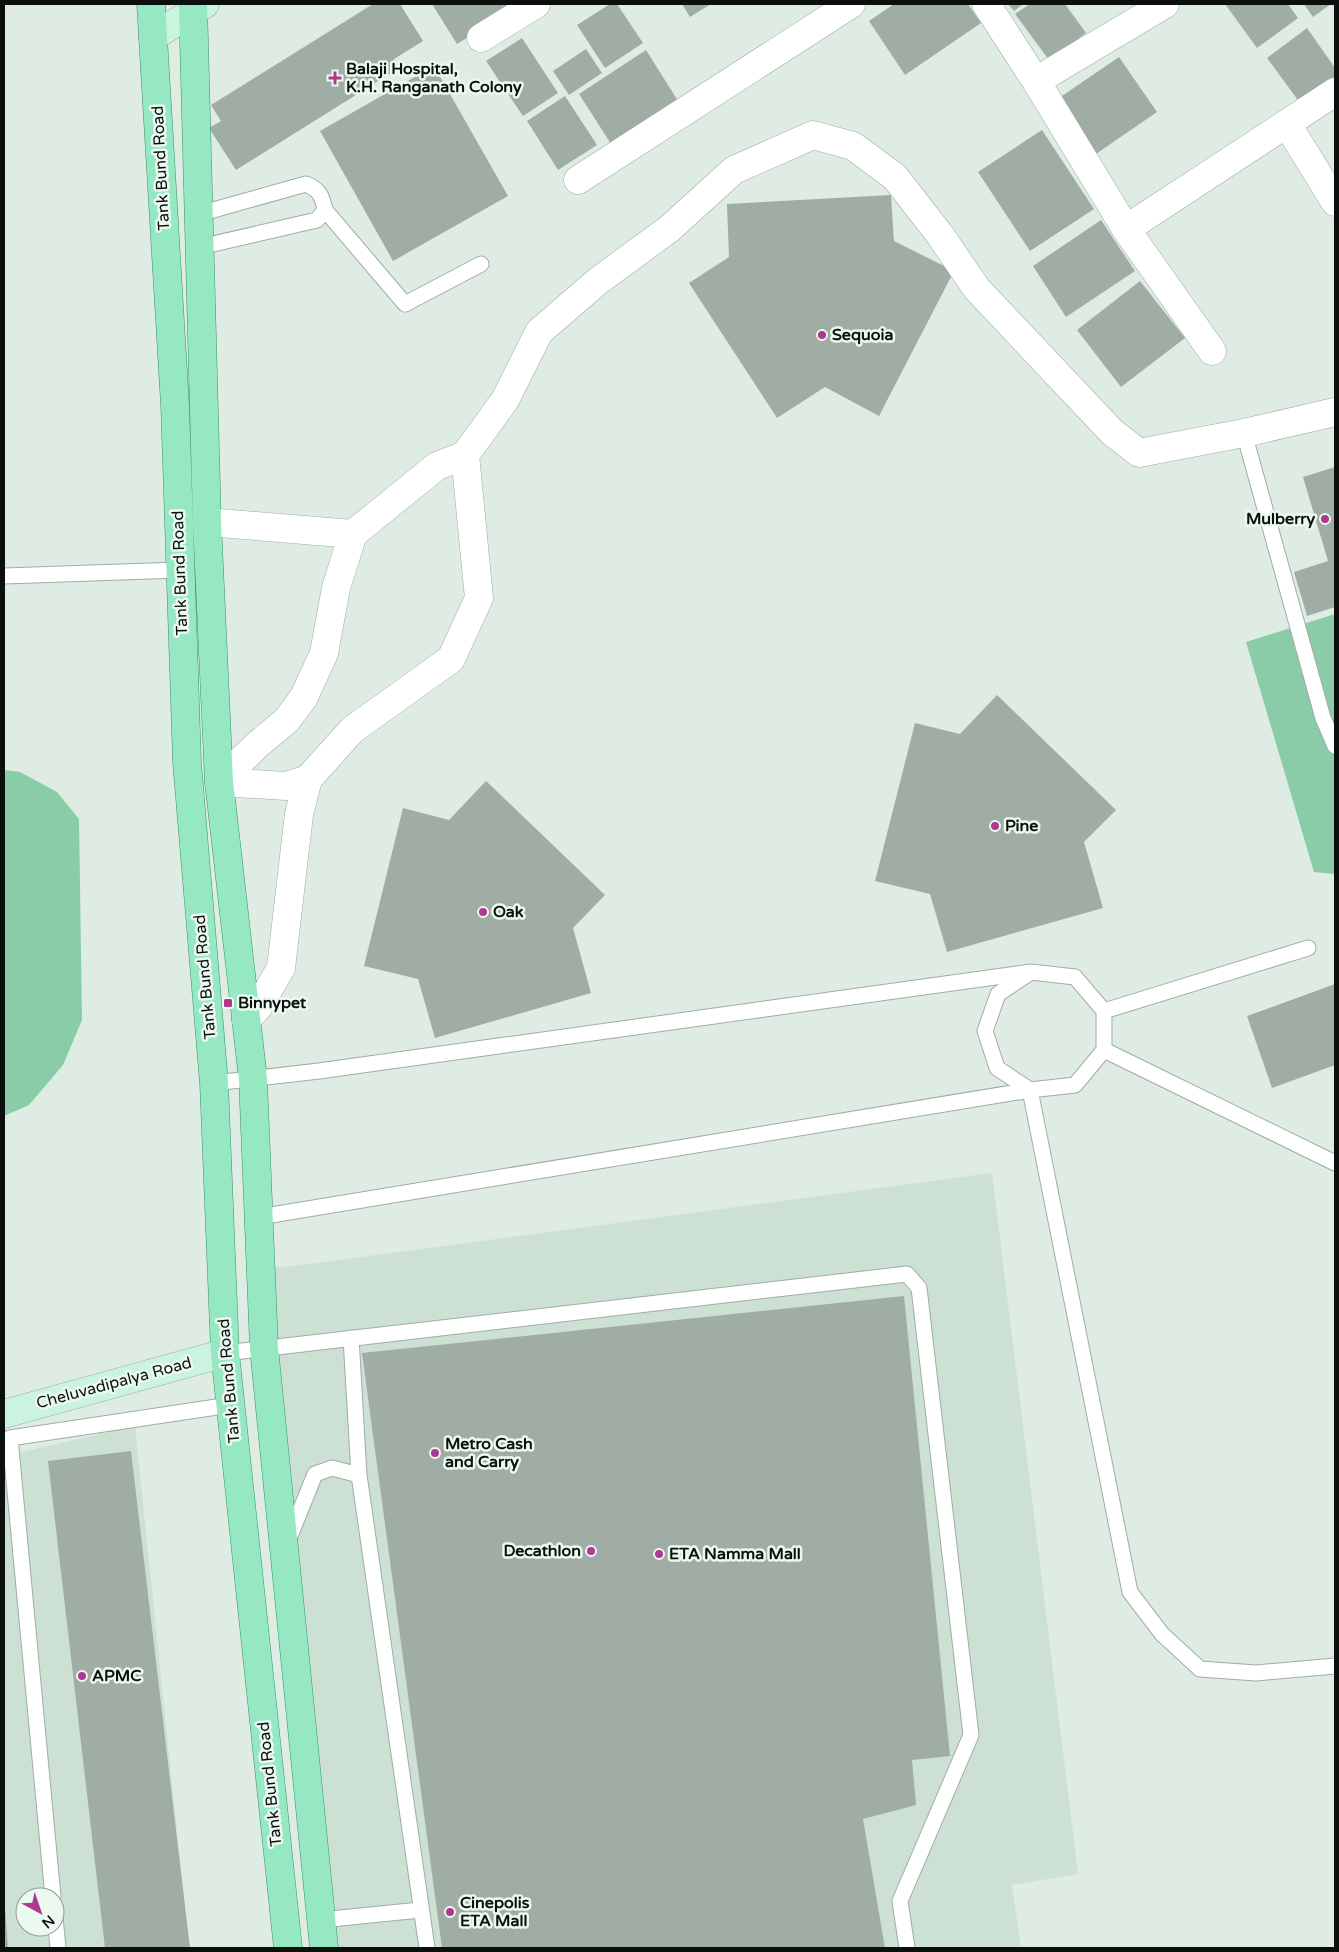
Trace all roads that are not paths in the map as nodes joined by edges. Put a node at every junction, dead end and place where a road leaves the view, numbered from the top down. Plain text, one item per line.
1 (151, 4) edge
2 (536, 4) edge
3 (851, 4) edge
4 (986, 4) edge
5 (1165, 4) edge
6 (197, 6) edge
7 (153, 37) junction
8 (481, 38) dead end
9 (1036, 81) junction
10 (1335, 92) edge
11 (1286, 124) junction
12 (578, 180) dead end
13 (1335, 202) edge
14 (325, 210) junction
15 (199, 214) junction
16 (1126, 229) junction
17 (200, 247) junction
18 (481, 264) dead end
19 (1212, 351) dead end
20 (1335, 412) edge
21 (1244, 433) junction
22 (465, 455) junction
23 (207, 522) junction
24 (353, 534) junction
25 (180, 570) junction
26 (4, 576) edge
27 (1335, 746) edge
28 (308, 779) junction
29 (219, 782) junction
30 (1308, 948) dead end
31 (1031, 972) junction
32 (1104, 1011) junction
33 (246, 1020) junction
34 (1104, 1050) junction
35 (253, 1079) junction
36 (214, 1083) junction
37 (1030, 1090) junction
38 (1335, 1162) edge
39 (259, 1217) junction
40 (351, 1338) junction
41 (264, 1348) junction
42 (225, 1353) junction
43 (230, 1405) junction
44 (4, 1414) edge
45 (360, 1475) junction
46 (284, 1551) junction
47 (1335, 1666) edge
48 (52, 1887) edge
49 (420, 1910) junction
50 (321, 1920) junction
51 (288, 1948) edge
52 (324, 1948) edge
53 (427, 1948) edge
54 (907, 1948) edge

1 - 7 main road, Tank Bund Road
2 - 8 street
3 - 12 street
4 - 9 street
5 - 9 street
6 - 7 street
6 - 15 main road
7 - 25 main road, Tank Bund Road
9 - 16 street
10 - 11 street
11 - 13 street
11 - 16 street
14 - 15 lane
14 - 17 lane
14 - 18 lane
15 - 17 main road
16 - 19 street
17 - 23 main road
20 - 21 street
21 - 22 street
21 - 27 lane
22 - 24 street
22 - 28 street
23 - 24 street
23 - 29 main road
24 - 29 street
25 - 26 lane
25 - 36 main road, Tank Bund Road
28 - 29 street
28 - 33 street
29 - 33 main road
30 - 32 lane
31 - 32 lane
31 - 35 lane
31 - 37 lane
32 - 34 lane
33 - 35 main road
34 - 37 lane
34 - 38 lane
35 - 36 lane
35 - 39 main road
36 - 42 main road, Tank Bund Road
37 - 39 lane
37 - 47 lane
39 - 41 main road
40 - 41 lane
40 - 45 lane
40 - 54 lane
41 - 42 lane
41 - 46 main road
42 - 43 main road, Tank Bund Road
42 - 44 street, Cheluvadipalya Road
43 - 48 lane
43 - 51 main road, Tank Bund Road
45 - 46 lane
45 - 49 lane
46 - 50 main road
49 - 50 lane
49 - 53 lane
50 - 52 main road

